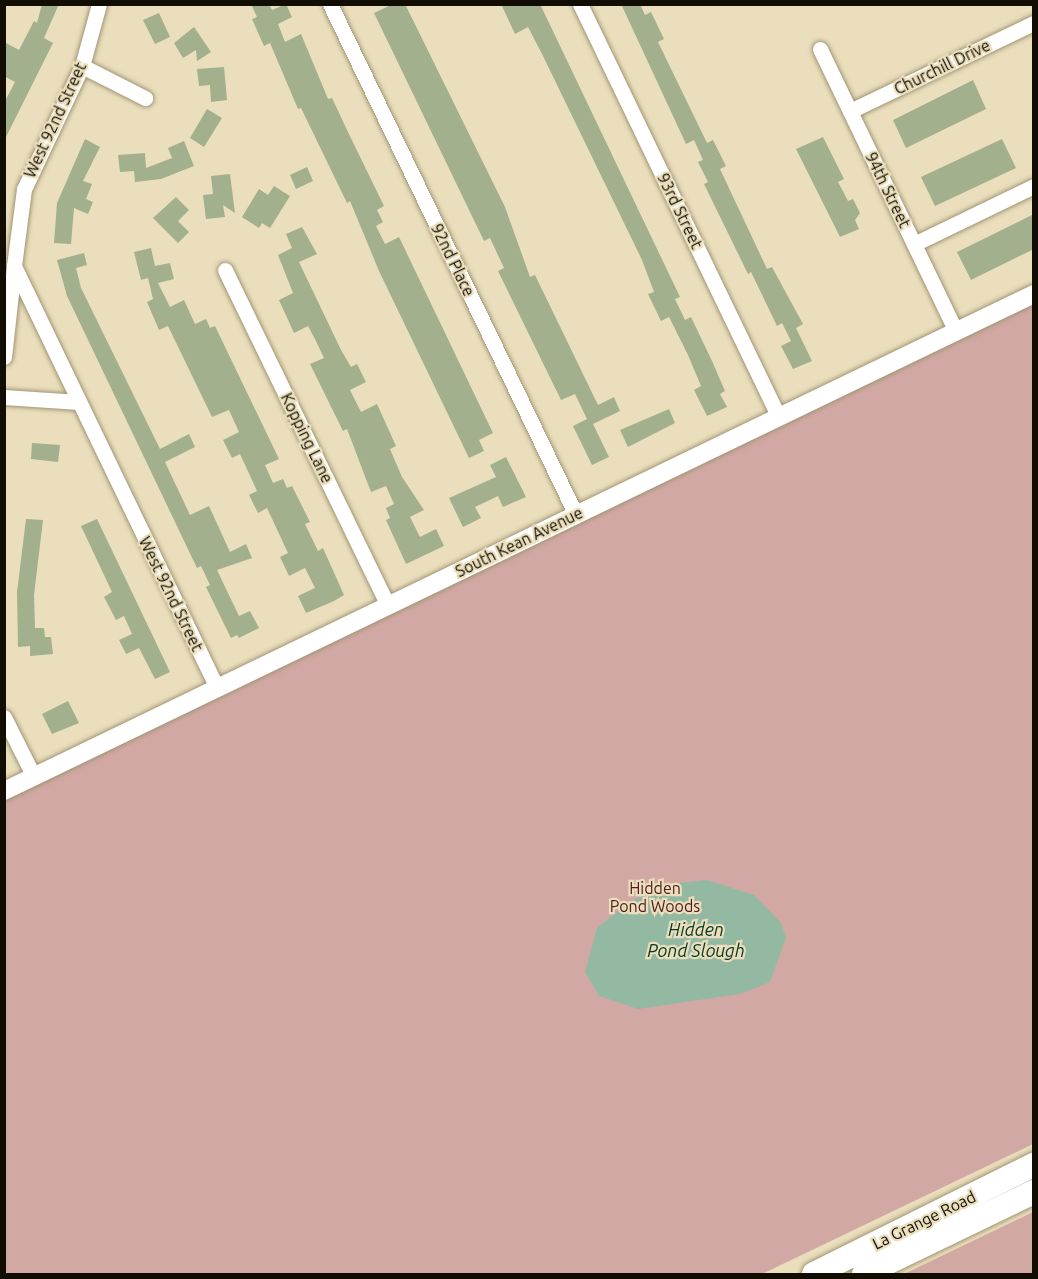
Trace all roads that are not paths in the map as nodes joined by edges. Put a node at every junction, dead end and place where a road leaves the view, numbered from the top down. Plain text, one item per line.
1 (99, 4) edge
2 (330, 4) edge
3 (580, 4) edge
4 (1034, 23) edge
5 (820, 49) dead end
6 (82, 66) junction
7 (145, 98) dead end
8 (850, 111) junction
9 (1034, 186) edge
10 (914, 244) junction
11 (14, 266) junction
12 (225, 270) dead end
13 (1034, 294) edge
14 (956, 331) junction
15 (4, 357) edge
16 (4, 397) edge
17 (79, 402) junction
18 (779, 417) junction
19 (576, 515) junction
20 (388, 606) junction
21 (217, 688) junction
22 (4, 717) edge
23 (34, 777) junction
24 (4, 791) edge
25 (1034, 1165) edge
26 (1034, 1192) edge
27 (814, 1275) edge
28 (864, 1275) edge

1 - 6 street, West 92nd Street
2 - 19 street, 92nd Place
3 - 18 street, 93rd Street
4 - 8 street, Churchill Drive
5 - 8 street, 94th Street
6 - 7 street
6 - 11 street, West 92nd Street
8 - 10 street, 94th Street
9 - 10 street
10 - 14 street, 94th Street
11 - 15 street
11 - 17 street, West 92nd Street
12 - 20 street, Kopping Lane
13 - 14 street, South Kean Avenue
14 - 18 street, South Kean Avenue
16 - 17 street
17 - 21 street, West 92nd Street
18 - 19 street, South Kean Avenue
19 - 20 street, South Kean Avenue
20 - 21 street, South Kean Avenue
21 - 23 street, South Kean Avenue
22 - 23 street
23 - 24 street, South Kean Avenue
25 - 27 highway, La Grange Road
26 - 28 highway, La Grange Road

